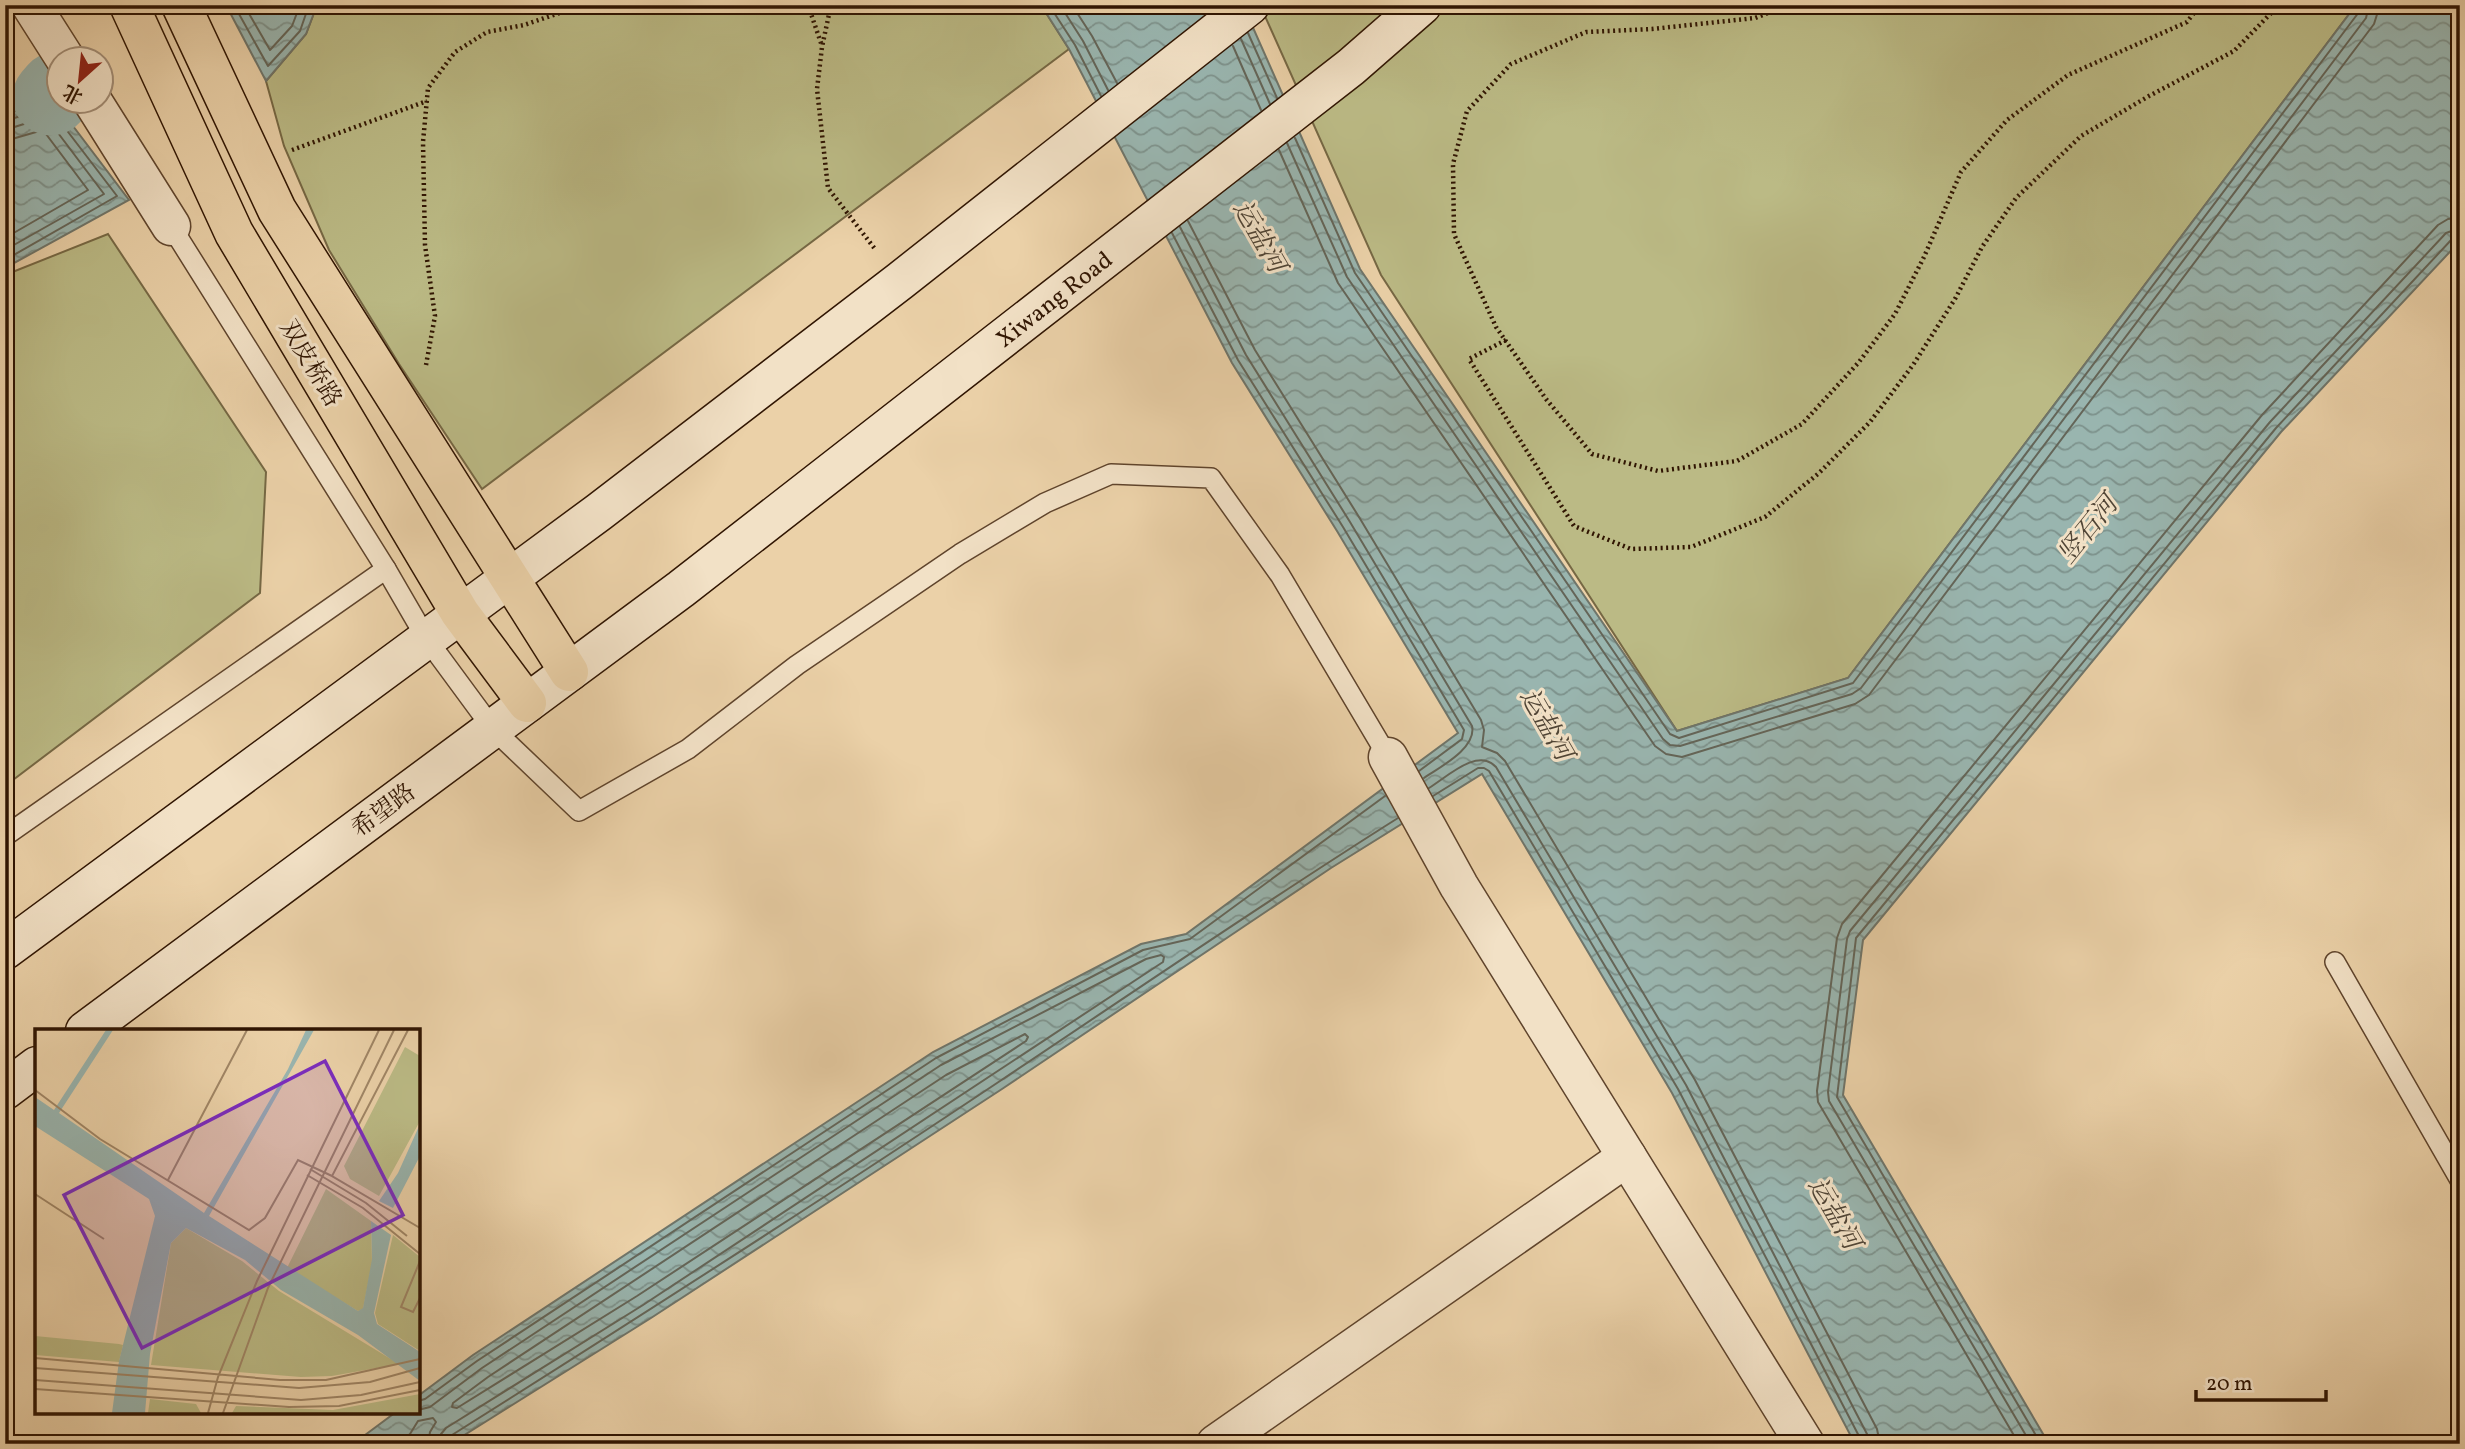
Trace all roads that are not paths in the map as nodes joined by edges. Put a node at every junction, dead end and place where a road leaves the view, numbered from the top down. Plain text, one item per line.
1 (31, 5) edge
2 (129, 5) edge
3 (181, 5) edge
4 (1250, 5) edge
5 (1422, 5) edge
6 (57, 46) edge
7 (102, 116) edge
8 (171, 226) joint
9 (1110, 256) joint
10 (386, 569) junction
11 (508, 578) junction
12 (460, 614) junction
13 (426, 638) junction
14 (569, 672) junction
15 (527, 703) junction
16 (493, 729) junction
17 (1388, 757) joint
18 (5, 836) edge
19 (5, 950) edge
20 (2335, 962) dead end
21 (88, 1029) edge
22 (35, 1068) edge
23 (5, 1090) edge
24 (1627, 1157) junction
25 (2460, 1180) edge
26 (1216, 1444) edge
27 (1805, 1444) edge

1 - 6 main road
2 - 12 main road, 双皮桥路
3 - 11 main road
4 - 11 main road
5 - 9 main road, Xiwang Road
7 - 8 main road
8 - 10 lane
9 - 14 main road, 希望路
10 - 13 lane
10 - 18 lane
11 - 12 main road
11 - 14 main road
12 - 13 main road
12 - 15 main road, 双皮桥路
13 - 16 lane
13 - 19 main road
14 - 15 main road, 希望路
15 - 16 main road, 希望路
16 - 17 lane
16 - 21 main road, 希望路
17 - 24 main road
20 - 25 lane
22 - 23 main road
24 - 26 main road
24 - 27 main road

